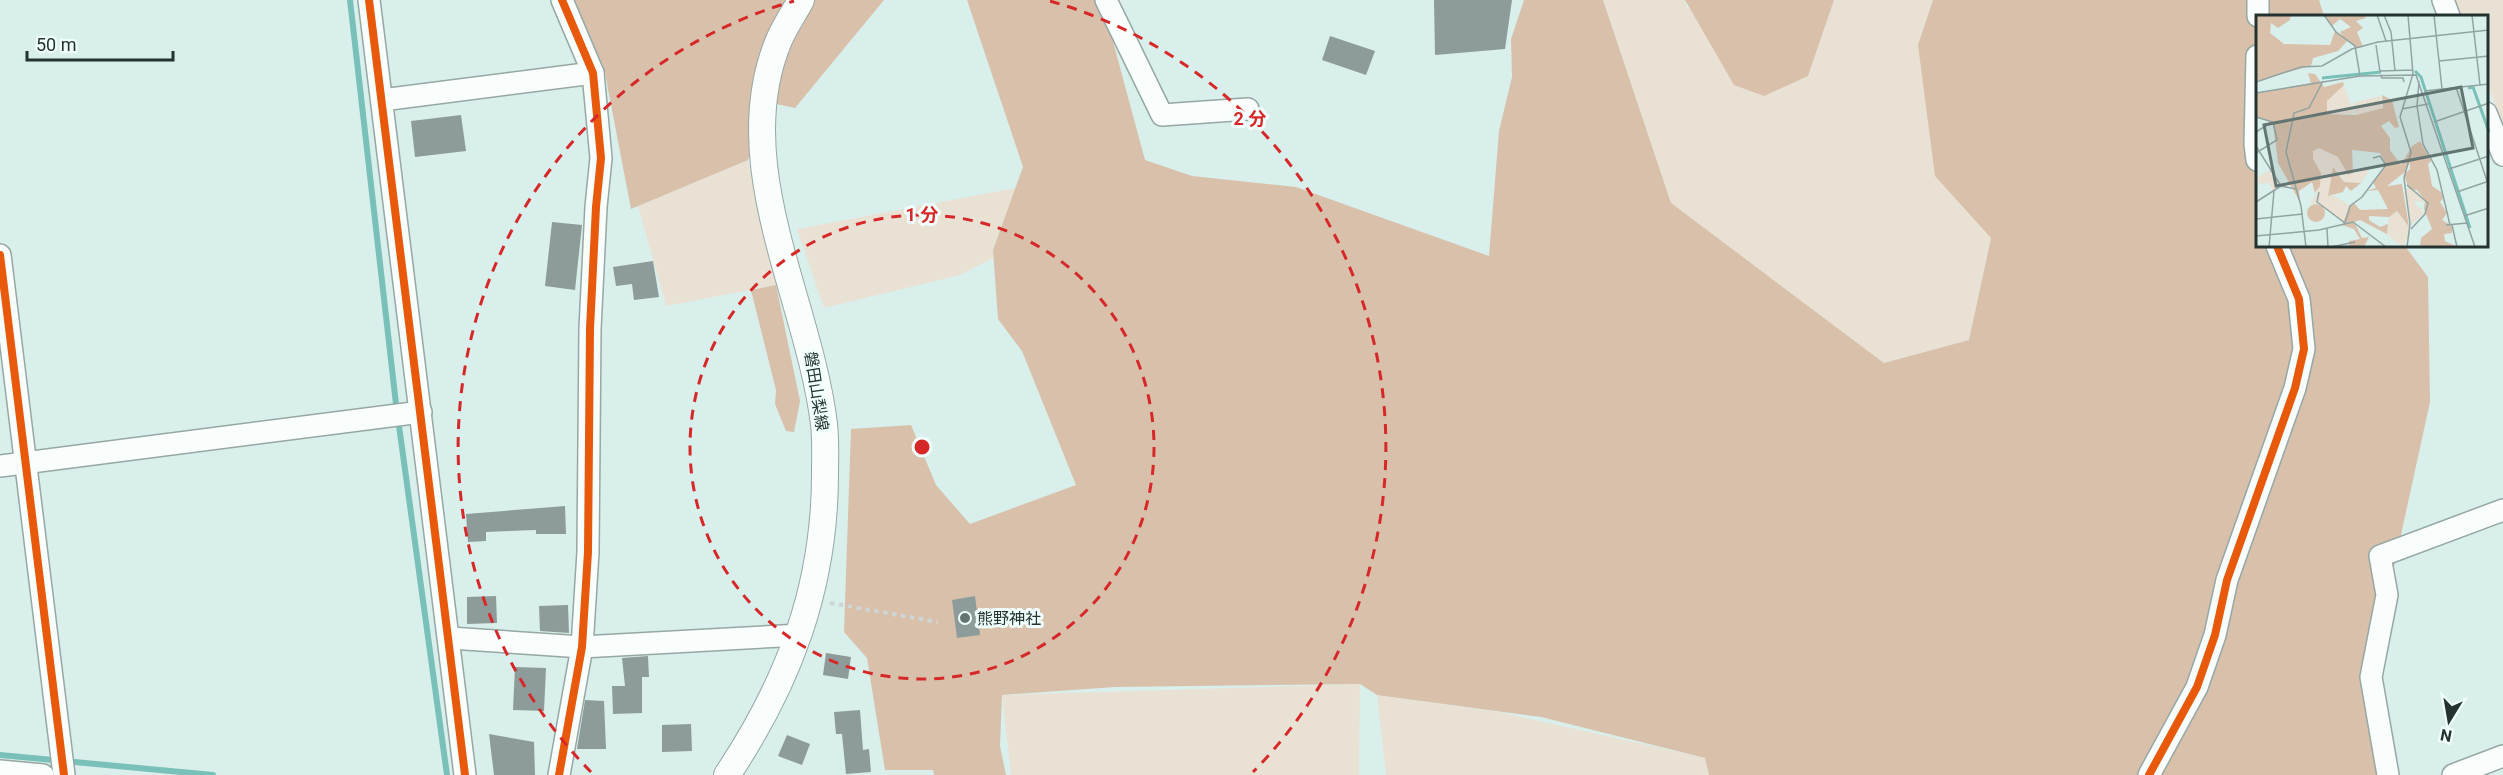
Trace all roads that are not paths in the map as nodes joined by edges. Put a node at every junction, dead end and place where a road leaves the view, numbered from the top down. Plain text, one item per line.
1 (369, 0) edge
2 (562, 0) edge
3 (801, 0) edge
4 (1106, 0) edge
5 (2443, 0) edge
6 (2449, 15) edge
7 (593, 73) junction
8 (382, 99) junction
9 (2256, 100) edge
10 (1248, 109) dead end
11 (2488, 116) edge
12 (2256, 152) edge
13 (2503, 155) edge
14 (2278, 248) edge
15 (0, 255) edge
16 (421, 412) junction
17 (26, 462) junction
18 (0, 466) edge
19 (2503, 510) edge
20 (800, 635) junction
21 (450, 638) junction
22 (582, 647) junction
23 (2503, 756) edge
24 (0, 771) edge
25 (43, 775) edge
26 (64, 775) edge
27 (465, 775) edge
28 (559, 775) edge
29 (728, 775) edge
30 (2149, 775) edge
31 (2388, 775) edge
32 (2453, 775) edge

1 - 8 street
2 - 7 street
3 - 20 main road, 磐田山梨線
4 - 10 street
5 - 6 street
7 - 8 street
7 - 22 street
8 - 16 street
9 - 12 street
11 - 13 street
14 - 30 street
15 - 17 street
16 - 17 street
16 - 21 street
17 - 18 street
17 - 26 street
19 - 31 street
20 - 22 street
20 - 29 main road, 磐田山梨線
21 - 22 street
21 - 27 street
22 - 28 street
23 - 32 street
24 - 25 street

